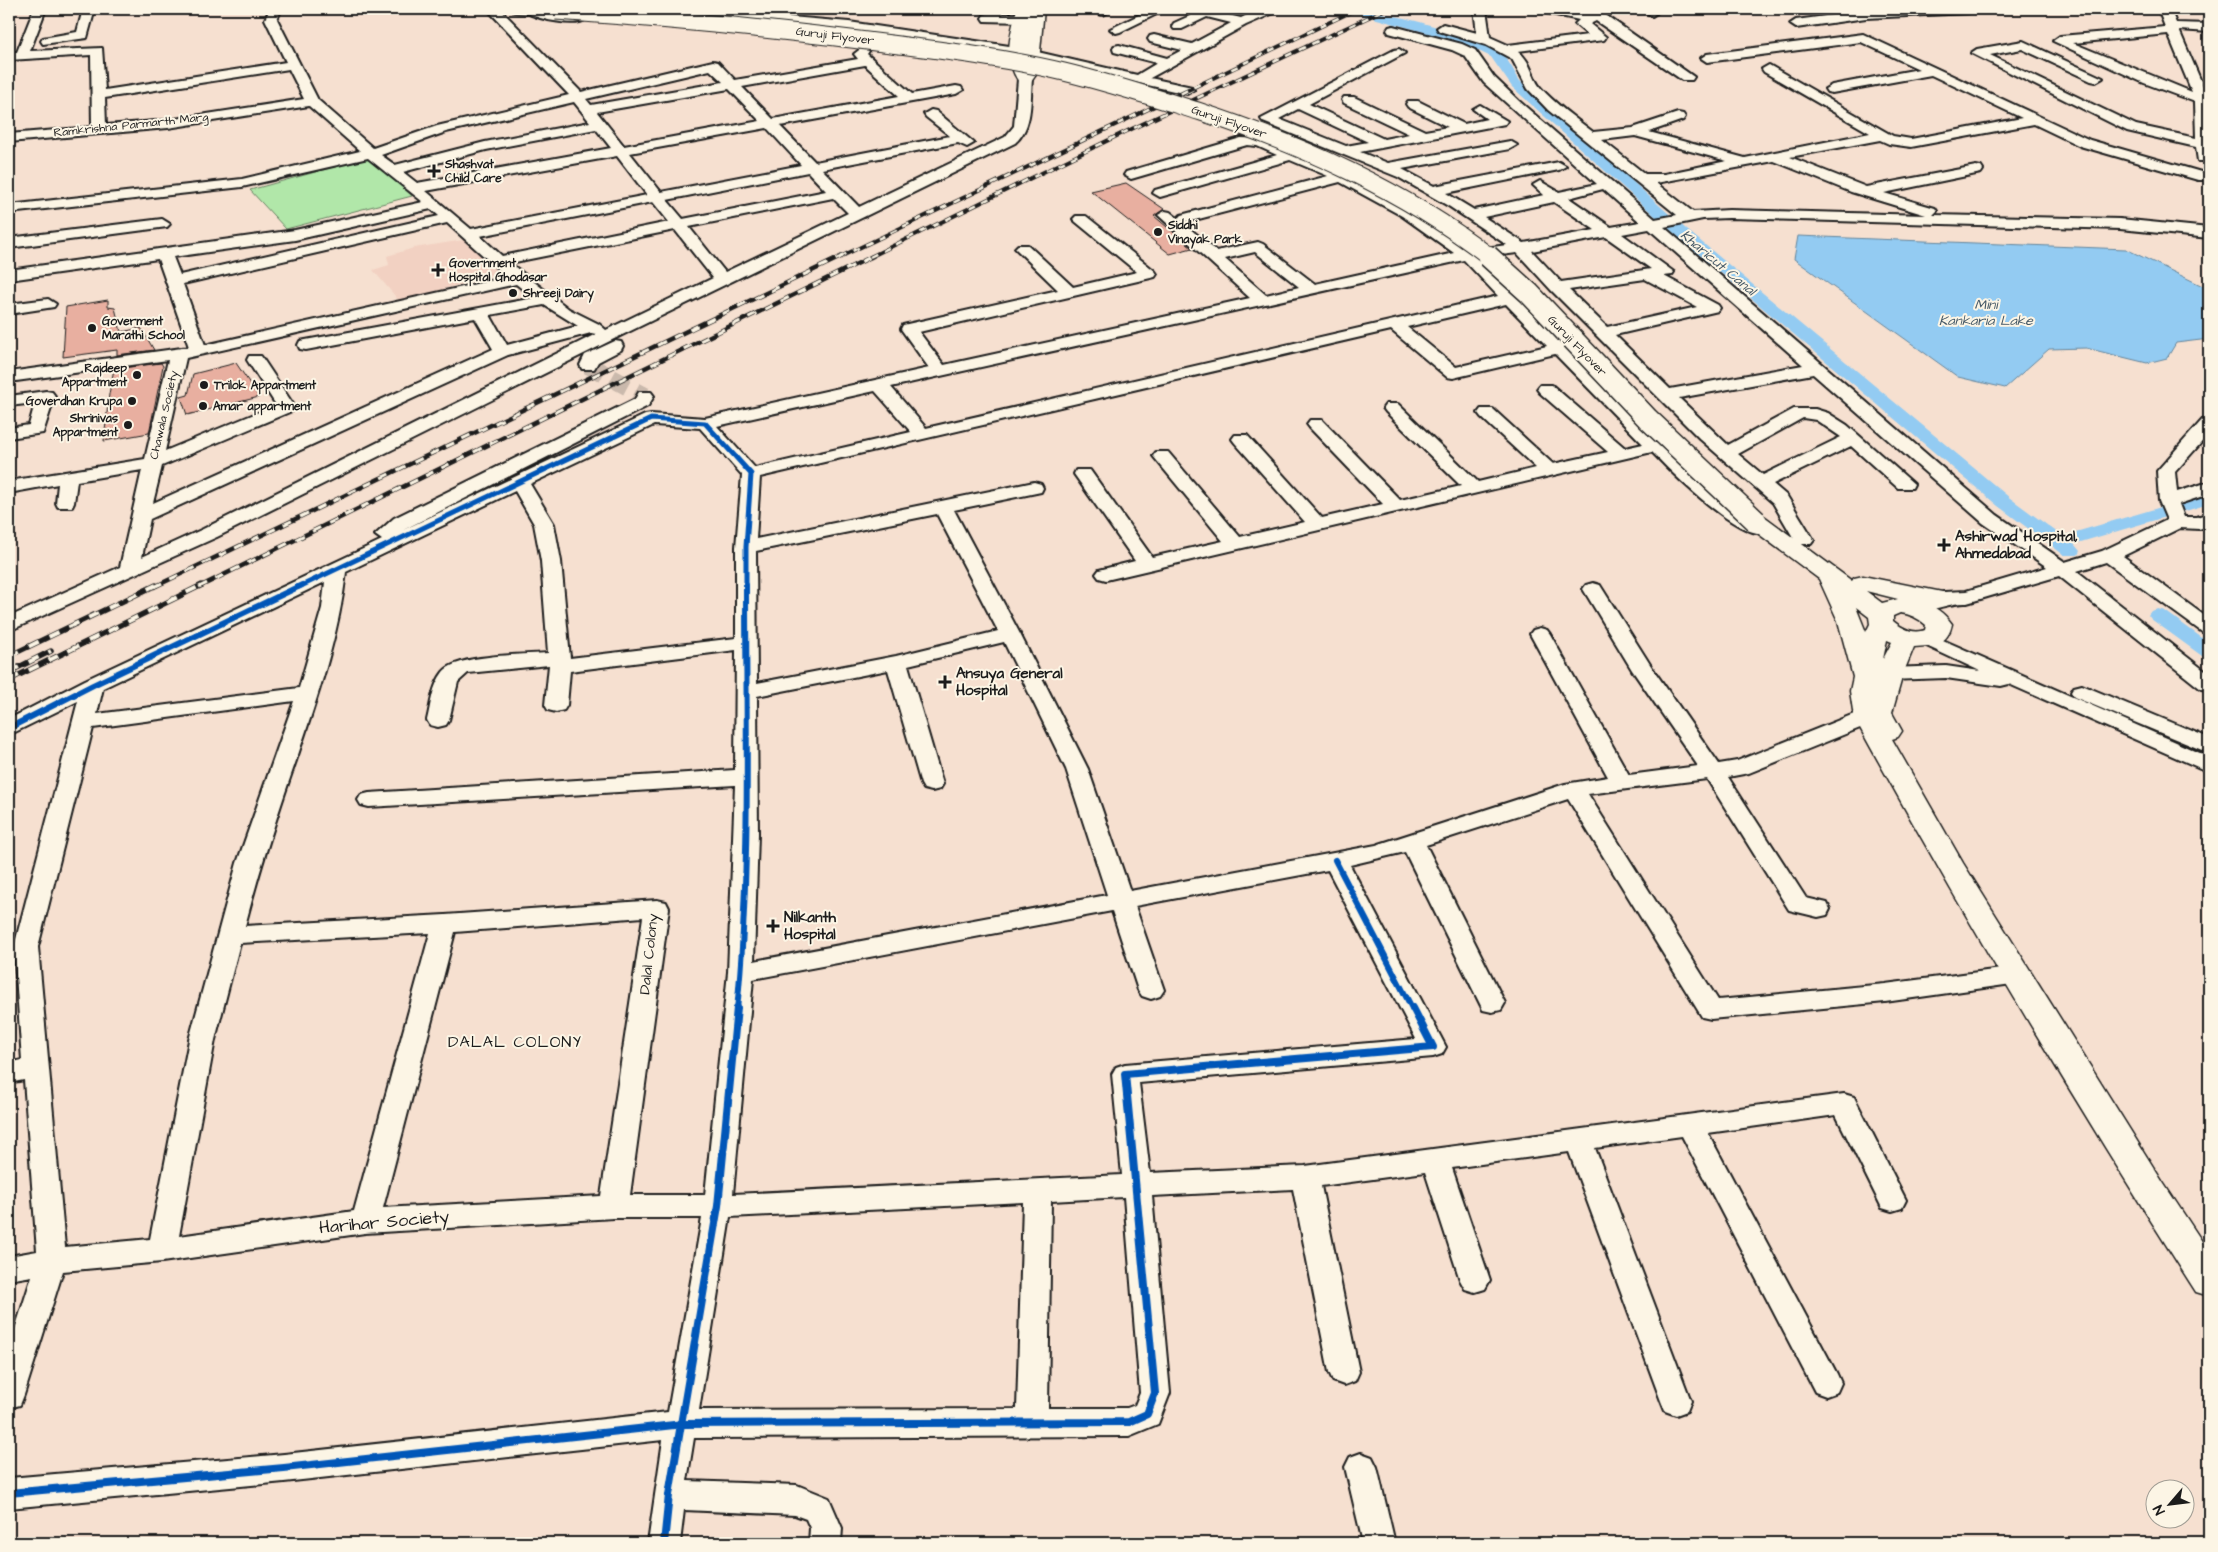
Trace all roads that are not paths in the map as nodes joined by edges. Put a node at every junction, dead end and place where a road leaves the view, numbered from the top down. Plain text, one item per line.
1 (40, 9) edge
2 (89, 9) edge
3 (276, 9) edge
4 (493, 9) edge
5 (524, 9) edge
6 (595, 9) edge
7 (657, 9) edge
8 (1037, 9) edge
9 (1161, 9) edge
10 (1189, 9) edge
11 (1225, 9) edge
12 (1277, 9) edge
13 (1480, 9) edge
14 (1546, 9) edge
15 (1968, 9) edge
16 (2164, 9) edge
17 (682, 10) edge
18 (1936, 10) edge
19 (1862, 11) edge
20 (1023, 13) edge
21 (1209, 13) junction
22 (1593, 14) edge
23 (988, 18) dead end
24 (1242, 22) junction
25 (1428, 24) dead end
26 (1796, 24) dead end
27 (1178, 26) dead end
28 (2172, 28) junction
29 (2209, 28) edge
30 (1116, 29) dead end
31 (1393, 30) dead end
32 (1154, 39) dead end
33 (1485, 41) junction
34 (867, 47) junction
35 (1191, 48) junction
36 (1119, 49) dead end
37 (1505, 49) junction
38 (19, 52) edge
39 (1023, 52) junction
40 (1399, 53) dead end
41 (868, 61) junction
42 (1168, 62) junction
43 (293, 65) junction
44 (1769, 69) dead end
45 (1726, 71) dead end
46 (1931, 71) junction
47 (2190, 72) junction
48 (1024, 74) junction
49 (2209, 74) edge
50 (1687, 77) dead end
51 (1140, 78) junction
52 (2096, 78) dead end
53 (733, 85) junction
54 (1832, 88) dead end
55 (956, 90) dead end
56 (1187, 90) dead end
57 (98, 94) junction
58 (576, 95) junction
59 (1348, 100) dead end
60 (312, 102) junction
61 (907, 104) junction
62 (1298, 104) junction
63 (1413, 104) dead end
64 (1480, 109) dead end
65 (2205, 109) edge
66 (588, 110) junction
67 (930, 114) dead end
68 (1678, 118) dead end
69 (2035, 120) junction
70 (600, 124) junction
71 (771, 124) junction
72 (99, 129) junction
73 (1464, 129) junction
74 (1635, 132) junction
75 (1883, 135) junction
76 (1425, 136) junction
77 (1590, 137) junction
78 (9, 138) edge
79 (960, 138) junction
80 (1382, 143) junction
81 (2202, 144) junction
82 (1510, 146) dead end
83 (1346, 150) junction
84 (620, 151) junction
85 (372, 153) junction
86 (982, 155) junction
87 (1291, 155) junction
88 (1775, 156) junction
89 (1745, 162) junction
90 (1559, 166) dead end
91 (1387, 167) junction
92 (812, 168) junction
93 (394, 170) junction
94 (1976, 170) dead end
95 (1131, 175) dead end
96 (1341, 176) junction
97 (2203, 177) junction
98 (1642, 179) junction
99 (1540, 185) dead end
100 (416, 188) junction
101 (1597, 188) dead end
102 (1432, 191) junction
103 (2209, 191) edge
104 (1866, 192) junction
105 (837, 193) junction
106 (1160, 193) dead end
107 (1559, 196) junction
108 (657, 197) junction
109 (1843, 200) dead end
110 (434, 204) junction
111 (9, 209) edge
112 (857, 214) junction
113 (1165, 215) dead end
114 (1470, 215) junction
115 (1862, 217) junction
116 (451, 218) junction
117 (1186, 218) dead end
118 (1686, 218) junction
119 (1081, 219) dead end
120 (1952, 220) junction
121 (1654, 223) junction
122 (162, 224) dead end
123 (679, 224) junction
124 (1610, 232) junction
125 (2209, 233) edge
126 (468, 234) junction
127 (9, 243) edge
128 (1023, 248) dead end
129 (1521, 248) junction
130 (164, 254) junction
131 (771, 255) junction
132 (1467, 255) junction
133 (1212, 257) junction
134 (498, 260) junction
135 (1700, 267) junction
136 (1666, 272) junction
137 (1647, 274) junction
138 (9, 275) edge
139 (519, 279) junction
140 (722, 279) junction
141 (175, 281) junction
142 (1557, 287) junction
143 (1310, 288) junction
144 (1070, 293) junction
145 (1510, 298) junction
146 (1261, 299) junction
147 (547, 300) junction
148 (48, 304) dead end
149 (1743, 304) junction
150 (1712, 308) junction
151 (9, 309) edge
152 (480, 312) junction
153 (1395, 324) junction
154 (600, 331) junction
155 (1604, 332) junction
156 (306, 345) dead end
157 (1558, 348) junction
158 (199, 351) junction
159 (502, 351) junction
160 (178, 354) junction
161 (255, 360) dead end
162 (588, 365) dead end
163 (1816, 368) junction
164 (940, 370) junction
165 (14, 377) edge
166 (879, 384) junction
167 (1546, 389) dead end
168 (1666, 395) junction
169 (645, 396) dead end
170 (13, 400) edge
171 (1392, 408) dead end
172 (1487, 413) dead end
173 (705, 423) junction
174 (2209, 423) edge
175 (1316, 424) dead end
176 (9, 433) edge
177 (922, 435) junction
178 (1853, 438) junction
179 (1241, 439) dead end
180 (1656, 446) junction
181 (1726, 453) junction
182 (1620, 454) junction
183 (1162, 456) dead end
184 (153, 463) junction
185 (1550, 471) junction
186 (751, 474) junction
187 (1083, 474) dead end
188 (68, 477) junction
189 (520, 483) junction
190 (1761, 484) junction
191 (1905, 484) dead end
192 (9, 487) edge
193 (1034, 488) dead end
194 (1474, 488) junction
195 (2209, 488) edge
196 (2168, 501) junction
197 (65, 503) dead end
198 (1396, 506) junction
199 (943, 508) junction
200 (141, 516) junction
201 (1765, 519) junction
202 (2177, 522) junction
203 (1317, 524) junction
204 (2206, 524) edge
205 (1235, 543) junction
206 (1796, 543) junction
207 (746, 547) junction
208 (370, 554) junction
209 (2109, 555) junction
210 (1147, 564) junction
211 (129, 569) junction
212 (336, 570) junction
213 (2064, 570) junction
214 (1106, 574) dead end
215 (1829, 576) junction
216 (1863, 583) junction
217 (1593, 589) dead end
218 (1914, 619) junction
219 (9, 625) edge
220 (2209, 628) edge
221 (1010, 634) junction
222 (1540, 634) dead end
223 (745, 643) junction
224 (559, 662) junction
225 (896, 662) junction
226 (1878, 675) junction
227 (2024, 683) junction
228 (2209, 684) edge
229 (93, 685) junction
230 (746, 692) junction
231 (308, 693) junction
232 (556, 705) dead end
233 (1867, 717) junction
234 (438, 720) dead end
235 (84, 722) junction
236 (9, 728) edge
237 (2209, 746) edge
238 (2209, 765) edge
239 (1713, 771) junction
240 (746, 777) junction
241 (1622, 782) junction
242 (932, 784) dead end
243 (1573, 789) junction
244 (370, 800) dead end
245 (1412, 841) junction
246 (1335, 860) junction
247 (1122, 899) junction
248 (1818, 909) dead end
249 (446, 924) junction
250 (231, 935) junction
251 (18, 948) edge
252 (741, 972) junction
253 (2017, 976) junction
254 (1151, 990) dead end
255 (1492, 1003) dead end
256 (36, 1067) junction
257 (9, 1073) edge
258 (1690, 1125) junction
259 (1578, 1140) junction
260 (1436, 1159) junction
261 (1305, 1177) junction
262 (1138, 1186) junction
263 (1037, 1190) junction
264 (1892, 1200) dead end
265 (718, 1206) junction
266 (614, 1207) junction
267 (365, 1221) junction
268 (162, 1250) junction
269 (2209, 1259) edge
270 (52, 1260) junction
271 (9, 1268) edge
272 (1475, 1280) dead end
273 (2209, 1281) edge
274 (1344, 1372) dead end
275 (1826, 1383) dead end
276 (9, 1394) edge
277 (1676, 1402) dead end
278 (1032, 1423) junction
279 (683, 1424) junction
280 (1361, 1467) dead end
281 (9, 1493) edge
282 (670, 1495) junction
283 (664, 1543) edge
284 (825, 1543) edge
285 (1379, 1543) edge

1 - 38 street
2 - 38 street
3 - 43 street
4 - 58 street
5 - 34 street
5 - 201 main road, Guruji Flyover, bridge
6 - 201 main road, Guruji Flyover
7 - 17 street
8 - 39 main road
9 - 30 street
10 - 21 street
11 - 21 street
12 - 24 street
13 - 33 street
14 - 22 street
15 - 18 street
16 - 28 street
17 - 39 street
18 - 19 street
19 - 26 street
20 - 23 street
20 - 39 main road
21 - 24 street
21 - 27 street
22 - 37 street
22 - 50 street
24 - 35 street
25 - 33 street
28 - 29 street
28 - 47 street
28 - 65 street
31 - 121 street
32 - 35 street
33 - 37 street
34 - 41 street
34 - 48 street
35 - 42 street
36 - 42 street
37 - 77 street
38 - 57 street
39 - 48 main road
39 - 51 street
40 - 62 street
41 - 53 street
41 - 61 street
42 - 51 street
43 - 57 street
43 - 60 street
44 - 75 street
45 - 46 street
46 - 54 street
46 - 69 street
47 - 49 street
47 - 65 street
48 - 86 street
51 - 56 street
52 - 81 street
53 - 58 street
53 - 66 street
53 - 71 street
55 - 61 street
57 - 72 street
58 - 66 street
58 - 85 street
59 - 76 street
60 - 72 street, Ramkrishna Parmarth Marg
60 - 85 street
61 - 71 street
62 - 80 street
62 - 83 street
63 - 73 street
64 - 73 street
65 - 81 street
66 - 70 street
67 - 79 street
68 - 74 street
69 - 75 street
69 - 97 street
70 - 84 street
70 - 93 street
71 - 84 street
71 - 92 street
72 - 78 street, Ramkrishna Parmarth Marg
73 - 76 street
74 - 77 street
74 - 89 street
75 - 88 street
76 - 80 street
77 - 98 street
79 - 86 street
79 - 92 street
80 - 83 street
81 - 97 street
82 - 91 street
83 - 91 street
84 - 100 street
84 - 108 street
85 - 93 street
85 - 111 street
86 - 112 street
87 - 95 street
87 - 96 street
87 - 106 street
88 - 89 street
88 - 104 street
89 - 98 street
90 - 102 street
91 - 102 street
92 - 105 street
92 - 108 street
93 - 100 street
94 - 104 street
96 - 117 street
96 - 132 street
97 - 103 street
98 - 118 street
99 - 107 street
100 - 110 street
101 - 107 street
102 - 114 street
104 - 120 street
105 - 112 street
105 - 123 street
107 - 114 street
107 - 124 street
108 - 123 street
108 - 126 street
109 - 115 street
110 - 116 street
110 - 130 street
112 - 131 street
113 - 133 street
114 - 129 street
115 - 118 street
115 - 120 street
116 - 126 street
116 - 141 street
118 - 121 street
119 - 144 street
120 - 125 street
121 - 124 street
121 - 135 street
122 - 127 street
123 - 134 street
123 - 140 street
124 - 129 street
124 - 136 street
126 - 134 street
128 - 144 street
129 - 132 street
129 - 142 street
130 - 138 street
130 - 141 street
131 - 140 street
131 - 162 street
132 - 143 street
132 - 145 street
133 - 143 street
133 - 146 street
134 - 139 street
135 - 136 street
135 - 149 street
136 - 137 street
137 - 142 street
137 - 150 street
139 - 147 street
139 - 158 street, Chawala Society
140 - 154 street
141 - 158 street
142 - 155 street
143 - 146 street
144 - 164 street
145 - 153 street
145 - 157 street
146 - 164 street
147 - 152 street
147 - 154 street
148 - 151 street
149 - 150 street
149 - 163 street
150 - 155 street
152 - 156 street
152 - 159 street
153 - 157 street
153 - 177 street
154 - 159 street
154 - 211 street
155 - 168 street
157 - 180 street
158 - 160 street, Chawala Society
159 - 200 street
160 - 165 street
160 - 184 street, Chawala Society
161 - 184 street
163 - 168 street
163 - 213 street
164 - 166 street
165 - 170 street
166 - 173 street
166 - 177 street
167 - 182 street
168 - 181 street
169 - 208 street
170 - 176 street
171 - 194 street
172 - 185 street
173 - 186 street
173 - 189 street
174 - 196 street
175 - 198 street
177 - 186 street
178 - 181 street
178 - 190 street
178 - 191 street
179 - 203 street
180 - 182 street
180 - 206 street
181 - 190 street
182 - 185 street
183 - 205 street
184 - 188 street
184 - 200 street, Chawala Society
185 - 194 street
186 - 207 street
187 - 210 street
188 - 192 street
188 - 197 street
189 - 208 street
189 - 224 street
190 - 206 street
193 - 199 street
194 - 198 street
195 - 196 street
196 - 202 street
198 - 203 street
199 - 207 street
199 - 221 street
200 - 211 street, Chawala Society
201 - 206 main road, Guruji Flyover
202 - 204 street
202 - 209 street
203 - 205 street
205 - 210 street
206 - 215 main road
206 - 216 main road
207 - 223 street
208 - 212 street
209 - 213 street
209 - 220 street
210 - 214 street
211 - 219 street
212 - 229 street
212 - 231 street
213 - 218 street
213 - 228 street
215 - 218 main road
215 - 226 main road
216 - 218 main road
216 - 218 main road
217 - 239 street
218 - 226 main road
218 - 227 street
218 - 237 street
221 - 225 street
221 - 247 street
222 - 241 street
223 - 224 street
223 - 230 street
224 - 232 street
224 - 234 street
225 - 230 street
225 - 242 street
226 - 227 street
226 - 233 main road
226 - 269 main road
227 - 238 street
229 - 235 street
229 - 236 street
230 - 240 street
231 - 235 street
231 - 250 street
233 - 239 street
233 - 253 main road
235 - 251 street
239 - 241 street
239 - 248 street
240 - 244 street
240 - 252 street
241 - 243 street
243 - 245 street
243 - 253 street
245 - 246 street
245 - 255 street
246 - 247 street
246 - 262 street
247 - 252 street
247 - 254 street
249 - 250 street
249 - 266 street, Dalal Colony
249 - 267 street
250 - 268 street
251 - 256 street
252 - 265 street
253 - 273 main road
256 - 257 street
256 - 270 street
258 - 259 street, Harihar Society
258 - 264 street, Harihar Society
258 - 275 street
259 - 260 street, Harihar Society
259 - 277 street
260 - 261 street, Harihar Society
260 - 272 street
261 - 262 street, Harihar Society
261 - 274 street
262 - 263 street, Harihar Society
262 - 278 street
263 - 265 street, Harihar Society
263 - 278 street
265 - 266 street, Harihar Society
265 - 279 street
266 - 267 street, Harihar Society
267 - 268 street, Harihar Society
268 - 270 street, Harihar Society
270 - 271 street, Harihar Society
270 - 276 street
278 - 279 street
279 - 281 street
279 - 282 street
280 - 285 street
282 - 283 street
282 - 284 street

